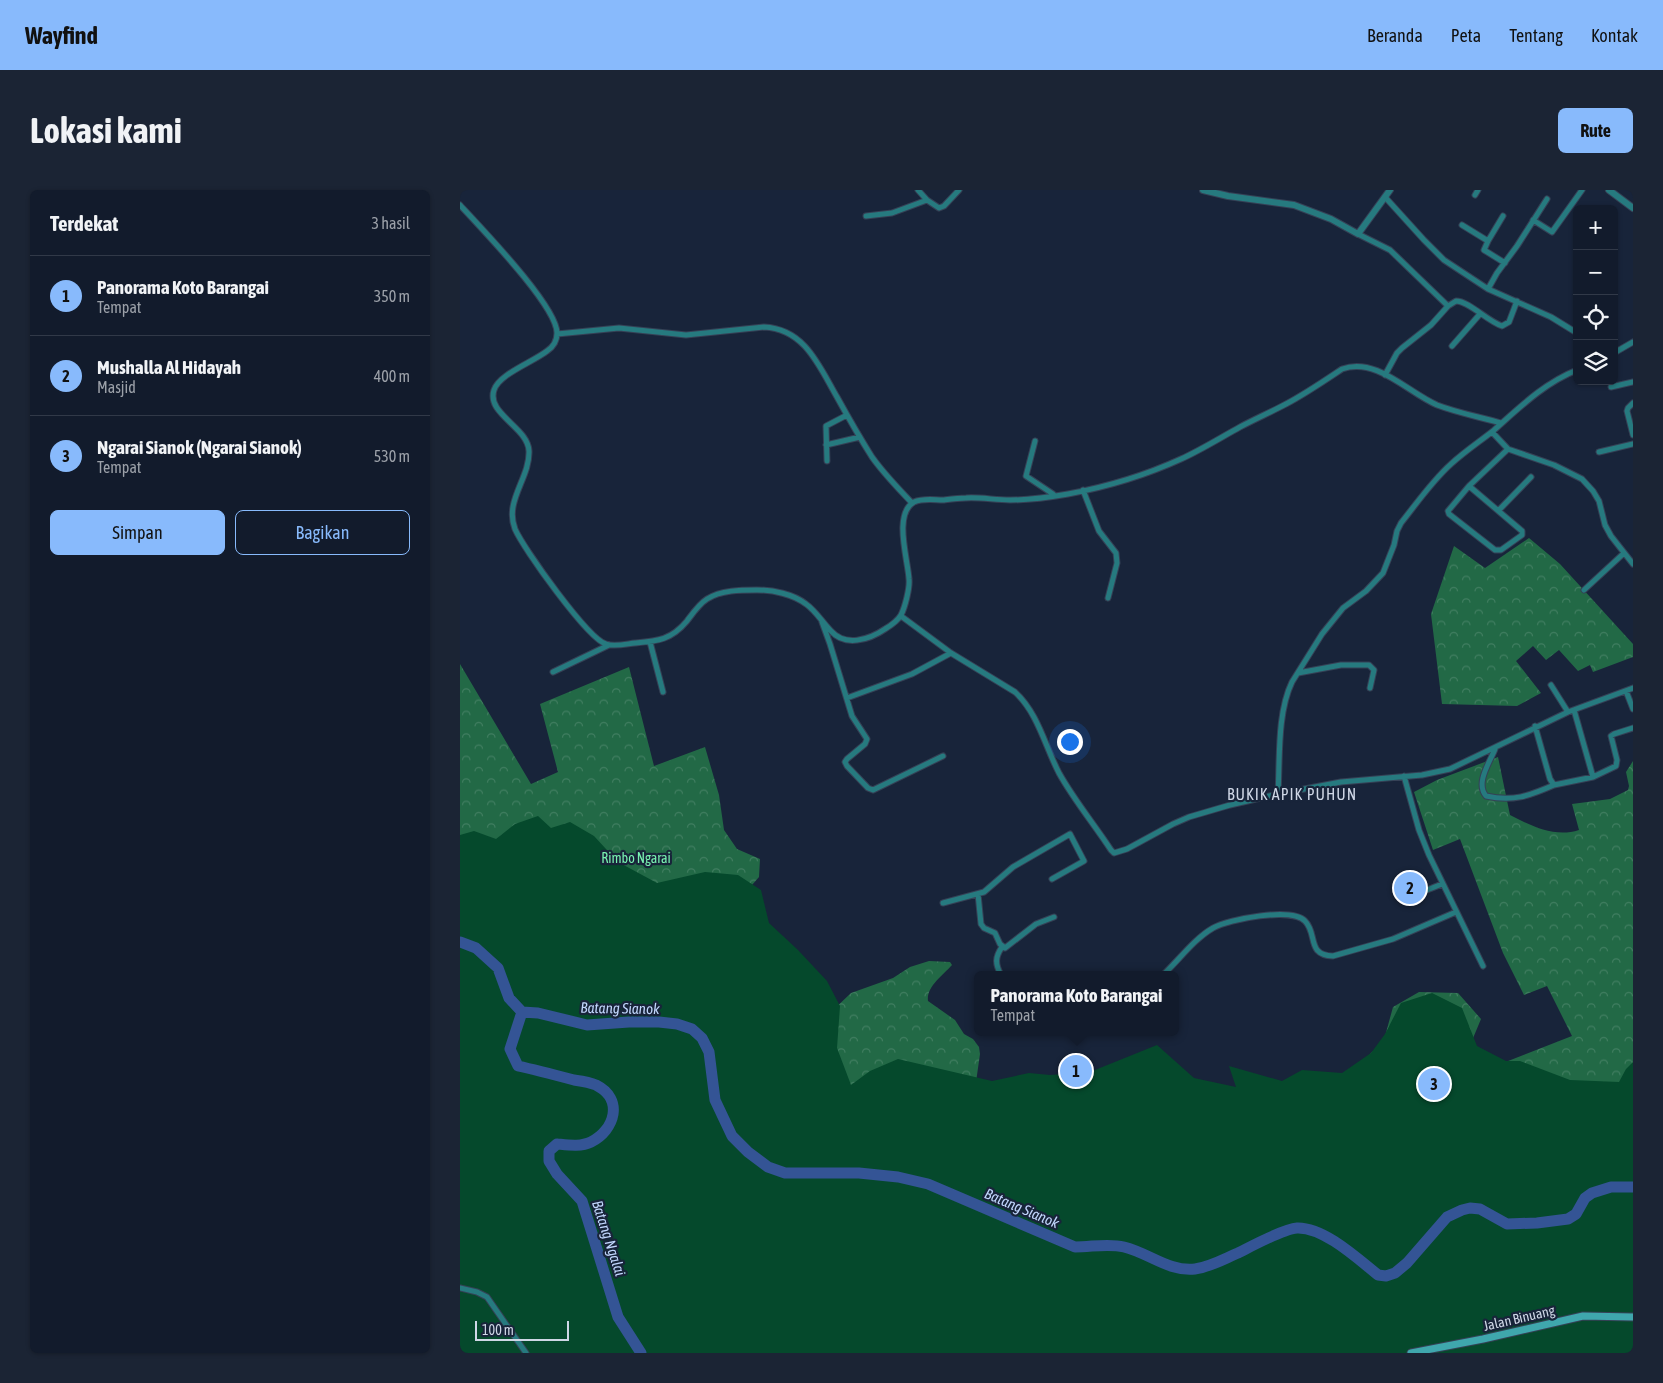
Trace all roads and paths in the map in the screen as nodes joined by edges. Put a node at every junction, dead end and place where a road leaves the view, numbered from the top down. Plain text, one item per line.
1 (918, 190) edge
2 (959, 190) edge
3 (1203, 190) edge
4 (1390, 190) edge
5 (1582, 190) edge
6 (1609, 190) edge
7 (1385, 197) junction
8 (1547, 199) dead end
9 (928, 200) junction
10 (460, 205) edge
11 (1633, 208) edge
12 (866, 216) dead end
13 (1503, 216) dead end
14 (1533, 220) junction
15 (1462, 225) dead end
16 (1358, 234) junction
17 (1488, 241) junction
18 (1505, 263) junction
19 (1488, 289) junction
20 (1517, 301) junction
21 (1448, 306) junction
22 (1480, 314) junction
23 (1573, 330) edge
24 (557, 334) junction
25 (1633, 342) edge
26 (1452, 346) dead end
27 (1618, 351) edge
28 (1573, 372) edge
29 (1386, 375) junction
30 (1633, 382) edge
31 (1611, 387) dead end
32 (1633, 403) edge
33 (847, 415) junction
34 (1501, 423) junction
35 (1492, 432) junction
36 (1633, 435) edge
37 (860, 437) junction
38 (1035, 441) dead end
39 (1633, 444) edge
40 (826, 445) junction
41 (1508, 448) junction
42 (1599, 452) dead end
43 (827, 461) dead end
44 (1531, 478) dead end
45 (1469, 486) junction
46 (1083, 490) junction
47 (1054, 495) junction
48 (912, 503) junction
49 (1499, 510) junction
50 (1623, 554) junction
51 (1633, 564) edge
52 (1584, 590) dead end
53 (1108, 598) dead end
54 (901, 616) junction
55 (820, 617) junction
56 (650, 642) junction
57 (610, 644) junction
58 (951, 653) junction
59 (553, 672) dead end
60 (1298, 673) junction
61 (1551, 685) dead end
62 (1370, 688) dead end
63 (1633, 688) edge
64 (1626, 691) junction
65 (663, 692) dead end
66 (847, 698) junction
67 (1633, 709) edge
68 (1571, 711) junction
69 (1535, 726) junction
70 (1633, 728) edge
71 (1495, 748) junction
72 (943, 756) dead end
73 (1404, 776) junction
74 (1593, 777) junction
75 (1554, 786) junction
76 (1278, 794) junction
77 (1052, 880) dead end
78 (1442, 884) junction
79 (978, 894) junction
80 (1416, 894) dead end
81 (942, 903) dead end
82 (1456, 912) junction
83 (1054, 916) dead end
84 (1002, 947) junction
85 (1482, 966) dead end
86 (999, 971) edge
87 (1167, 971) edge
88 (460, 1288) edge
89 (1633, 1317) edge
90 (526, 1353) edge
91 (1410, 1353) edge

1 - 9 street
2 - 9 street
3 - 16 street
4 - 7 street
5 - 14 street
6 - 11 street
7 - 16 street
7 - 19 street
8 - 14 street
9 - 12 street
10 - 24 street
13 - 17 street
14 - 18 street
15 - 17 street
16 - 21 street
17 - 18 street
18 - 19 street
19 - 20 street
20 - 22 street
20 - 23 street
21 - 22 street
21 - 29 street
22 - 26 street
24 - 33 street
24 - 57 street
25 - 27 street
28 - 34 street
29 - 34 street
29 - 46 street
30 - 31 street
32 - 36 street
33 - 37 street
33 - 40 street
34 - 35 street
35 - 41 street
35 - 60 street
37 - 40 street
37 - 48 street
38 - 47 street
39 - 42 street
40 - 43 street
41 - 45 street
41 - 50 street
44 - 49 street
45 - 49 street
45 - 49 street
46 - 47 street
46 - 53 street
47 - 48 street
48 - 54 street
50 - 51 street
50 - 52 street
54 - 55 street
54 - 58 street
55 - 56 street
55 - 66 street
56 - 57 street
56 - 65 street
57 - 59 street
58 - 66 street
58 - 76 street
60 - 62 street
60 - 76 street
61 - 68 street
63 - 64 street
64 - 67 street
64 - 68 street
66 - 72 street
68 - 69 street
68 - 74 street
69 - 71 street
69 - 75 street
70 - 74 street
71 - 73 street
71 - 75 street
73 - 76 street
73 - 78 street
74 - 75 street
77 - 79 street
78 - 80 street
78 - 82 street
79 - 81 street
79 - 84 street
82 - 85 street
82 - 87 street
83 - 84 street
84 - 86 street
88 - 90 street
89 - 91 main road, Jalan Binuang

